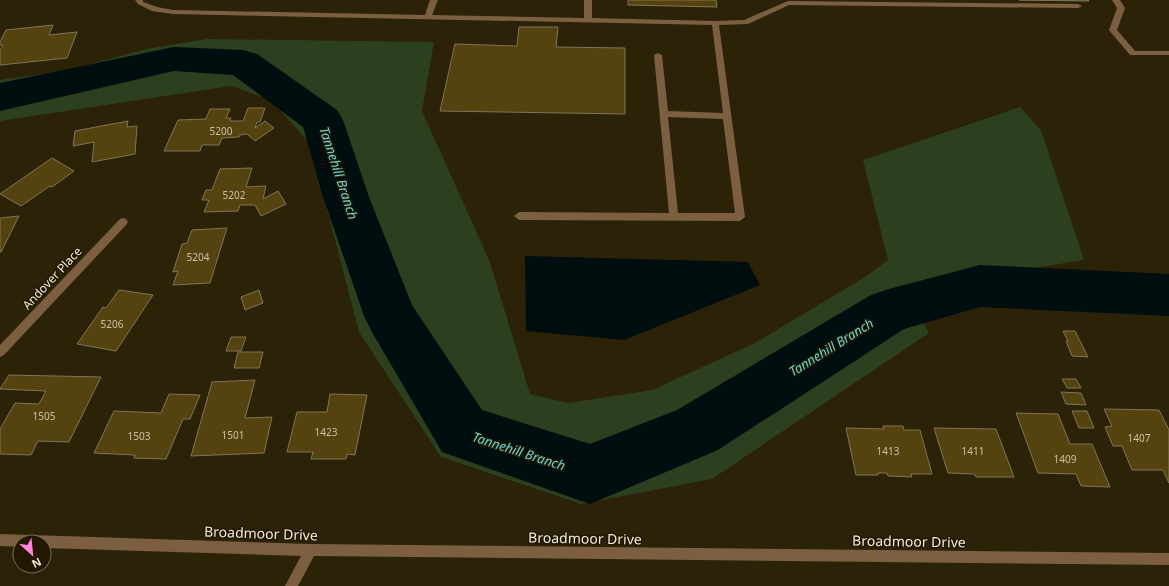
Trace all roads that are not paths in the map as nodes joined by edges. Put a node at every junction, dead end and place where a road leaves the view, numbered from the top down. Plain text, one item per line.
1 (139, 0) edge
2 (434, 0) edge
3 (588, 0) edge
4 (1116, 0) edge
5 (1078, 6) dead end
6 (428, 17) junction
7 (588, 21) junction
8 (715, 23) junction
9 (1169, 53) edge
10 (658, 55) dead end
11 (664, 114) junction
12 (727, 116) junction
13 (519, 216) dead end
14 (674, 217) junction
15 (123, 222) dead end
16 (0, 352) edge
17 (0, 540) edge
18 (311, 550) junction
19 (1169, 559) edge
20 (291, 586) edge

1 - 6 street
2 - 6 street
3 - 7 street
4 - 9 street
5 - 8 street
6 - 7 street
7 - 8 street
8 - 12 street
10 - 11 street
11 - 12 street
11 - 14 street
12 - 14 street
13 - 14 street
15 - 16 street, Andover Place
17 - 18 street, Broadmoor Drive
18 - 19 street, Broadmoor Drive
18 - 20 street

